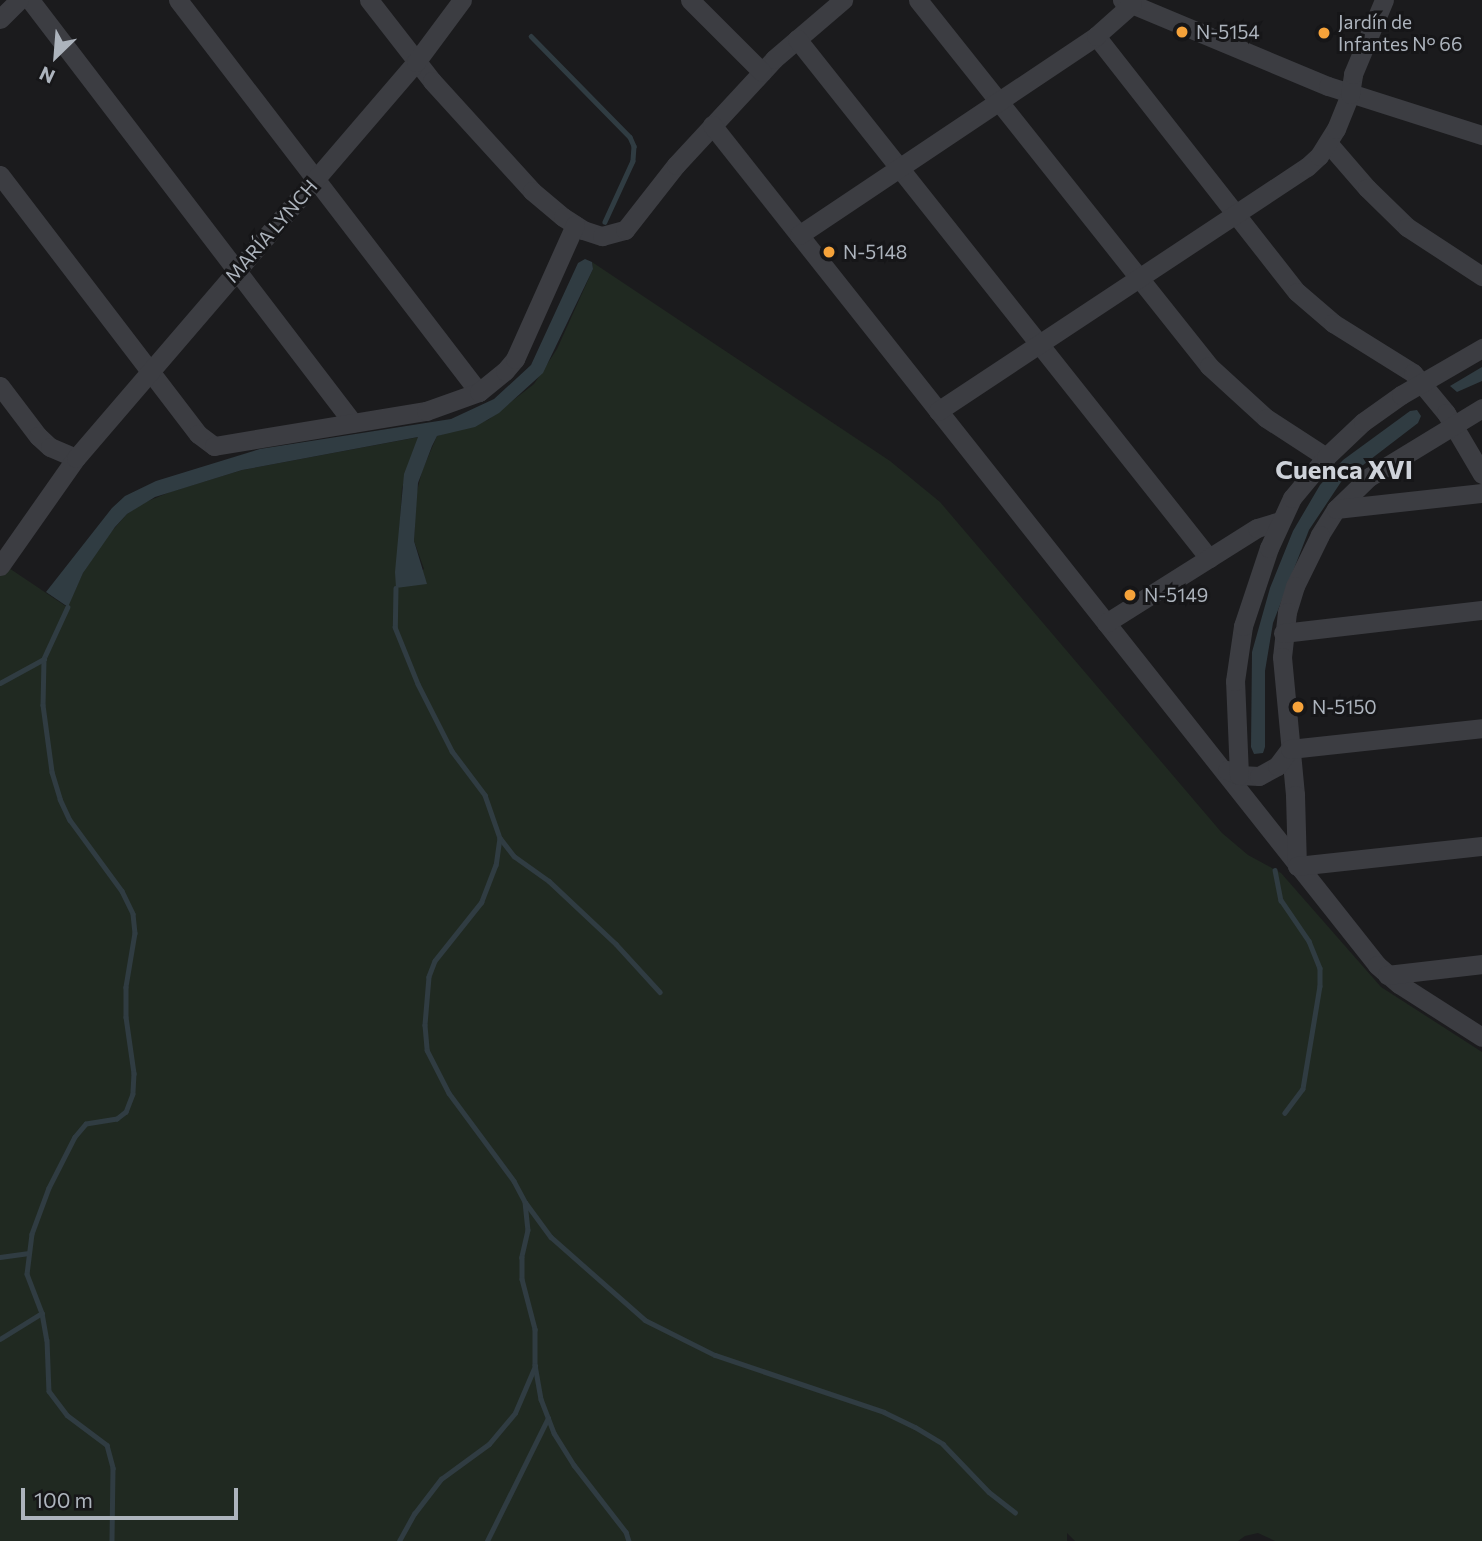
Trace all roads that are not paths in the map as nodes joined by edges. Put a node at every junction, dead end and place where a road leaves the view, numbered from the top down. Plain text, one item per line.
1 (19, 0) edge
2 (30, 0) edge
3 (178, 0) edge
4 (369, 0) edge
5 (462, 0) edge
6 (690, 0) edge
7 (843, 0) edge
8 (918, 0) edge
9 (1384, 0) edge
10 (1127, 2) edge
11 (0, 19) edge
12 (1096, 36) junction
13 (797, 39) junction
14 (416, 62) junction
15 (762, 72) junction
16 (1350, 94) junction
17 (998, 102) junction
18 (712, 125) junction
19 (1482, 135) edge
20 (1328, 143) junction
21 (900, 168) junction
22 (0, 175) edge
23 (315, 179) junction
24 (1236, 215) junction
25 (575, 225) junction
26 (799, 235) junction
27 (237, 271) junction
28 (1482, 276) edge
29 (1139, 279) junction
30 (1039, 345) junction
31 (1482, 348) edge
32 (150, 371) junction
33 (1421, 382) junction
34 (0, 386) edge
35 (479, 392) junction
36 (1482, 408) edge
37 (938, 411) junction
38 (353, 423) junction
39 (1453, 425) junction
40 (1326, 457) junction
41 (76, 458) junction
42 (1482, 474) edge
43 (1482, 493) edge
44 (1336, 509) junction
45 (1280, 522) junction
46 (1209, 558) junction
47 (0, 566) edge
48 (1482, 610) edge
49 (1106, 623) junction
50 (1283, 633) junction
51 (1482, 728) edge
52 (1290, 749) junction
53 (1217, 764) junction
54 (1239, 775) junction
55 (1482, 846) edge
56 (1297, 866) junction
57 (1482, 964) edge
58 (1387, 975) junction
59 (1482, 1037) edge

1 - 11 street
2 - 27 street
3 - 23 street
4 - 14 street
5 - 14 street, MARÍA LYNCH
6 - 15 street
7 - 13 street
8 - 17 street
9 - 16 street
10 - 12 street
10 - 16 street
12 - 17 street
12 - 24 street
13 - 15 street
13 - 21 street
14 - 23 street, MARÍA LYNCH
14 - 25 street
15 - 18 street
16 - 19 street
16 - 20 street
17 - 21 street
17 - 29 street
18 - 25 street
18 - 26 street
20 - 24 street
20 - 28 street
21 - 26 street
21 - 30 street
22 - 32 street
23 - 27 street, MARÍA LYNCH
23 - 35 street
24 - 29 street
24 - 33 street
25 - 35 street
26 - 37 street
27 - 32 street, MARÍA LYNCH
27 - 38 street
29 - 30 street
29 - 40 street
30 - 37 street
30 - 46 street
31 - 33 street
32 - 38 street
32 - 41 street, MARÍA LYNCH
33 - 39 street
33 - 40 street
34 - 41 street
35 - 38 street
36 - 39 street
37 - 49 street
39 - 42 street
39 - 44 street
40 - 45 street
41 - 47 street, MARÍA LYNCH
43 - 44 street
44 - 50 street
45 - 46 street
45 - 54 street
46 - 49 street
48 - 50 street
49 - 53 street
50 - 52 street
51 - 52 street
52 - 54 street
52 - 56 street
53 - 54 street
53 - 56 street
55 - 56 street
56 - 58 street
57 - 58 street
58 - 59 street

